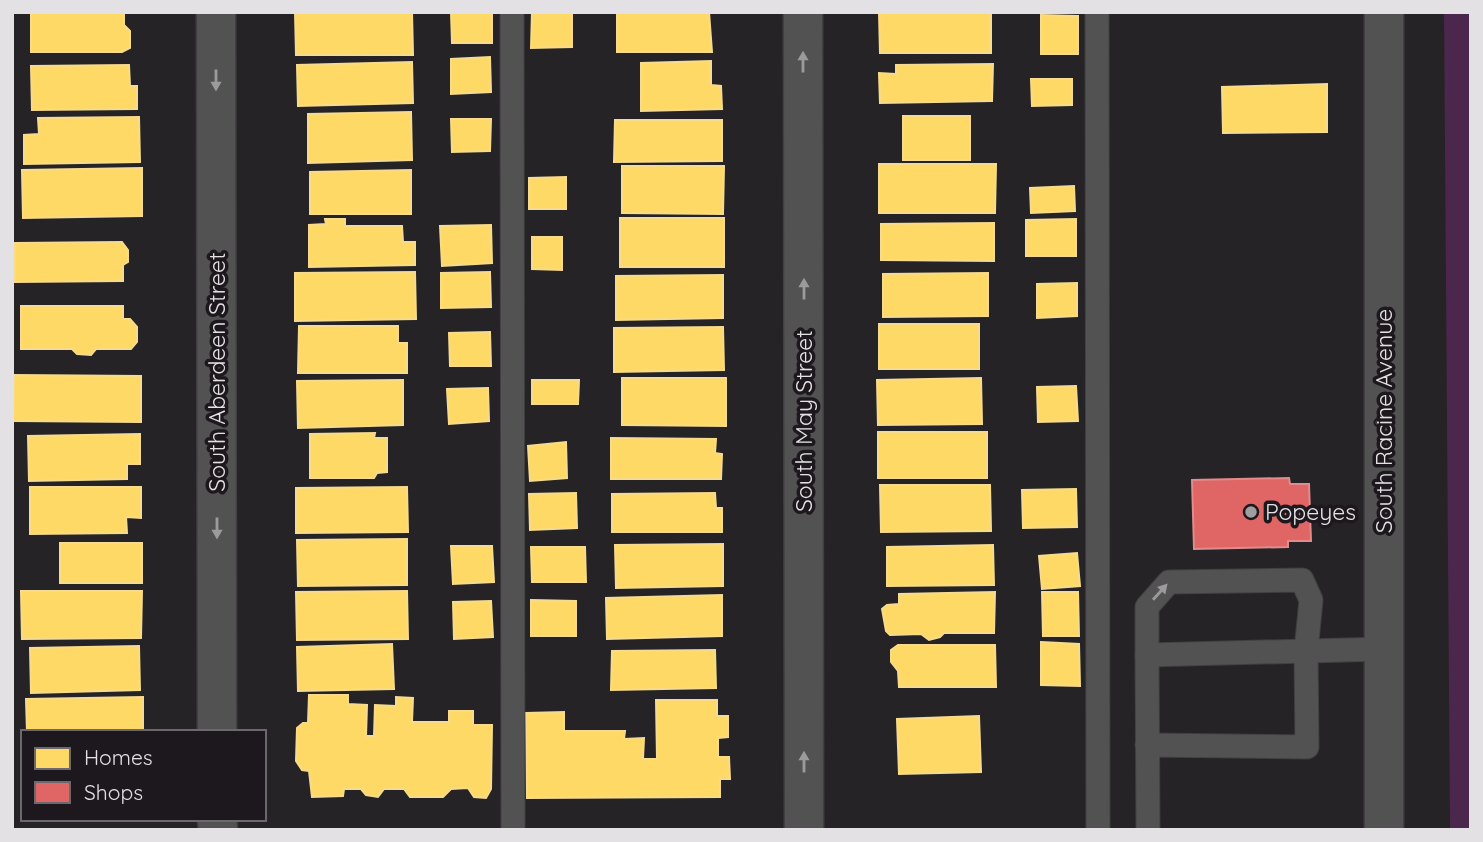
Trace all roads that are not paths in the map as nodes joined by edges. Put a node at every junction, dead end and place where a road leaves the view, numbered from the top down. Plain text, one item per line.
1 (216, 12) edge
2 (512, 12) edge
3 (803, 12) edge
4 (1097, 12) edge
5 (1384, 12) edge
6 (1384, 649) junction
7 (1306, 651) junction
8 (1147, 655) junction
9 (217, 730) edge
10 (1147, 745) junction
11 (513, 830) edge
12 (804, 830) edge
13 (1098, 830) edge
14 (1148, 830) edge
15 (1384, 830) edge

1 -> 9 street, South Aberdeen Street
2 - 11 lane
12 -> 3 street, South May Street
4 - 13 lane
5 - 6 street, South Racine Avenue
6 - 7 lane
6 - 15 street, South Racine Avenue
7 - 8 lane
8 -> 7 lane
7 - 10 lane
8 - 10 lane
10 - 14 lane

